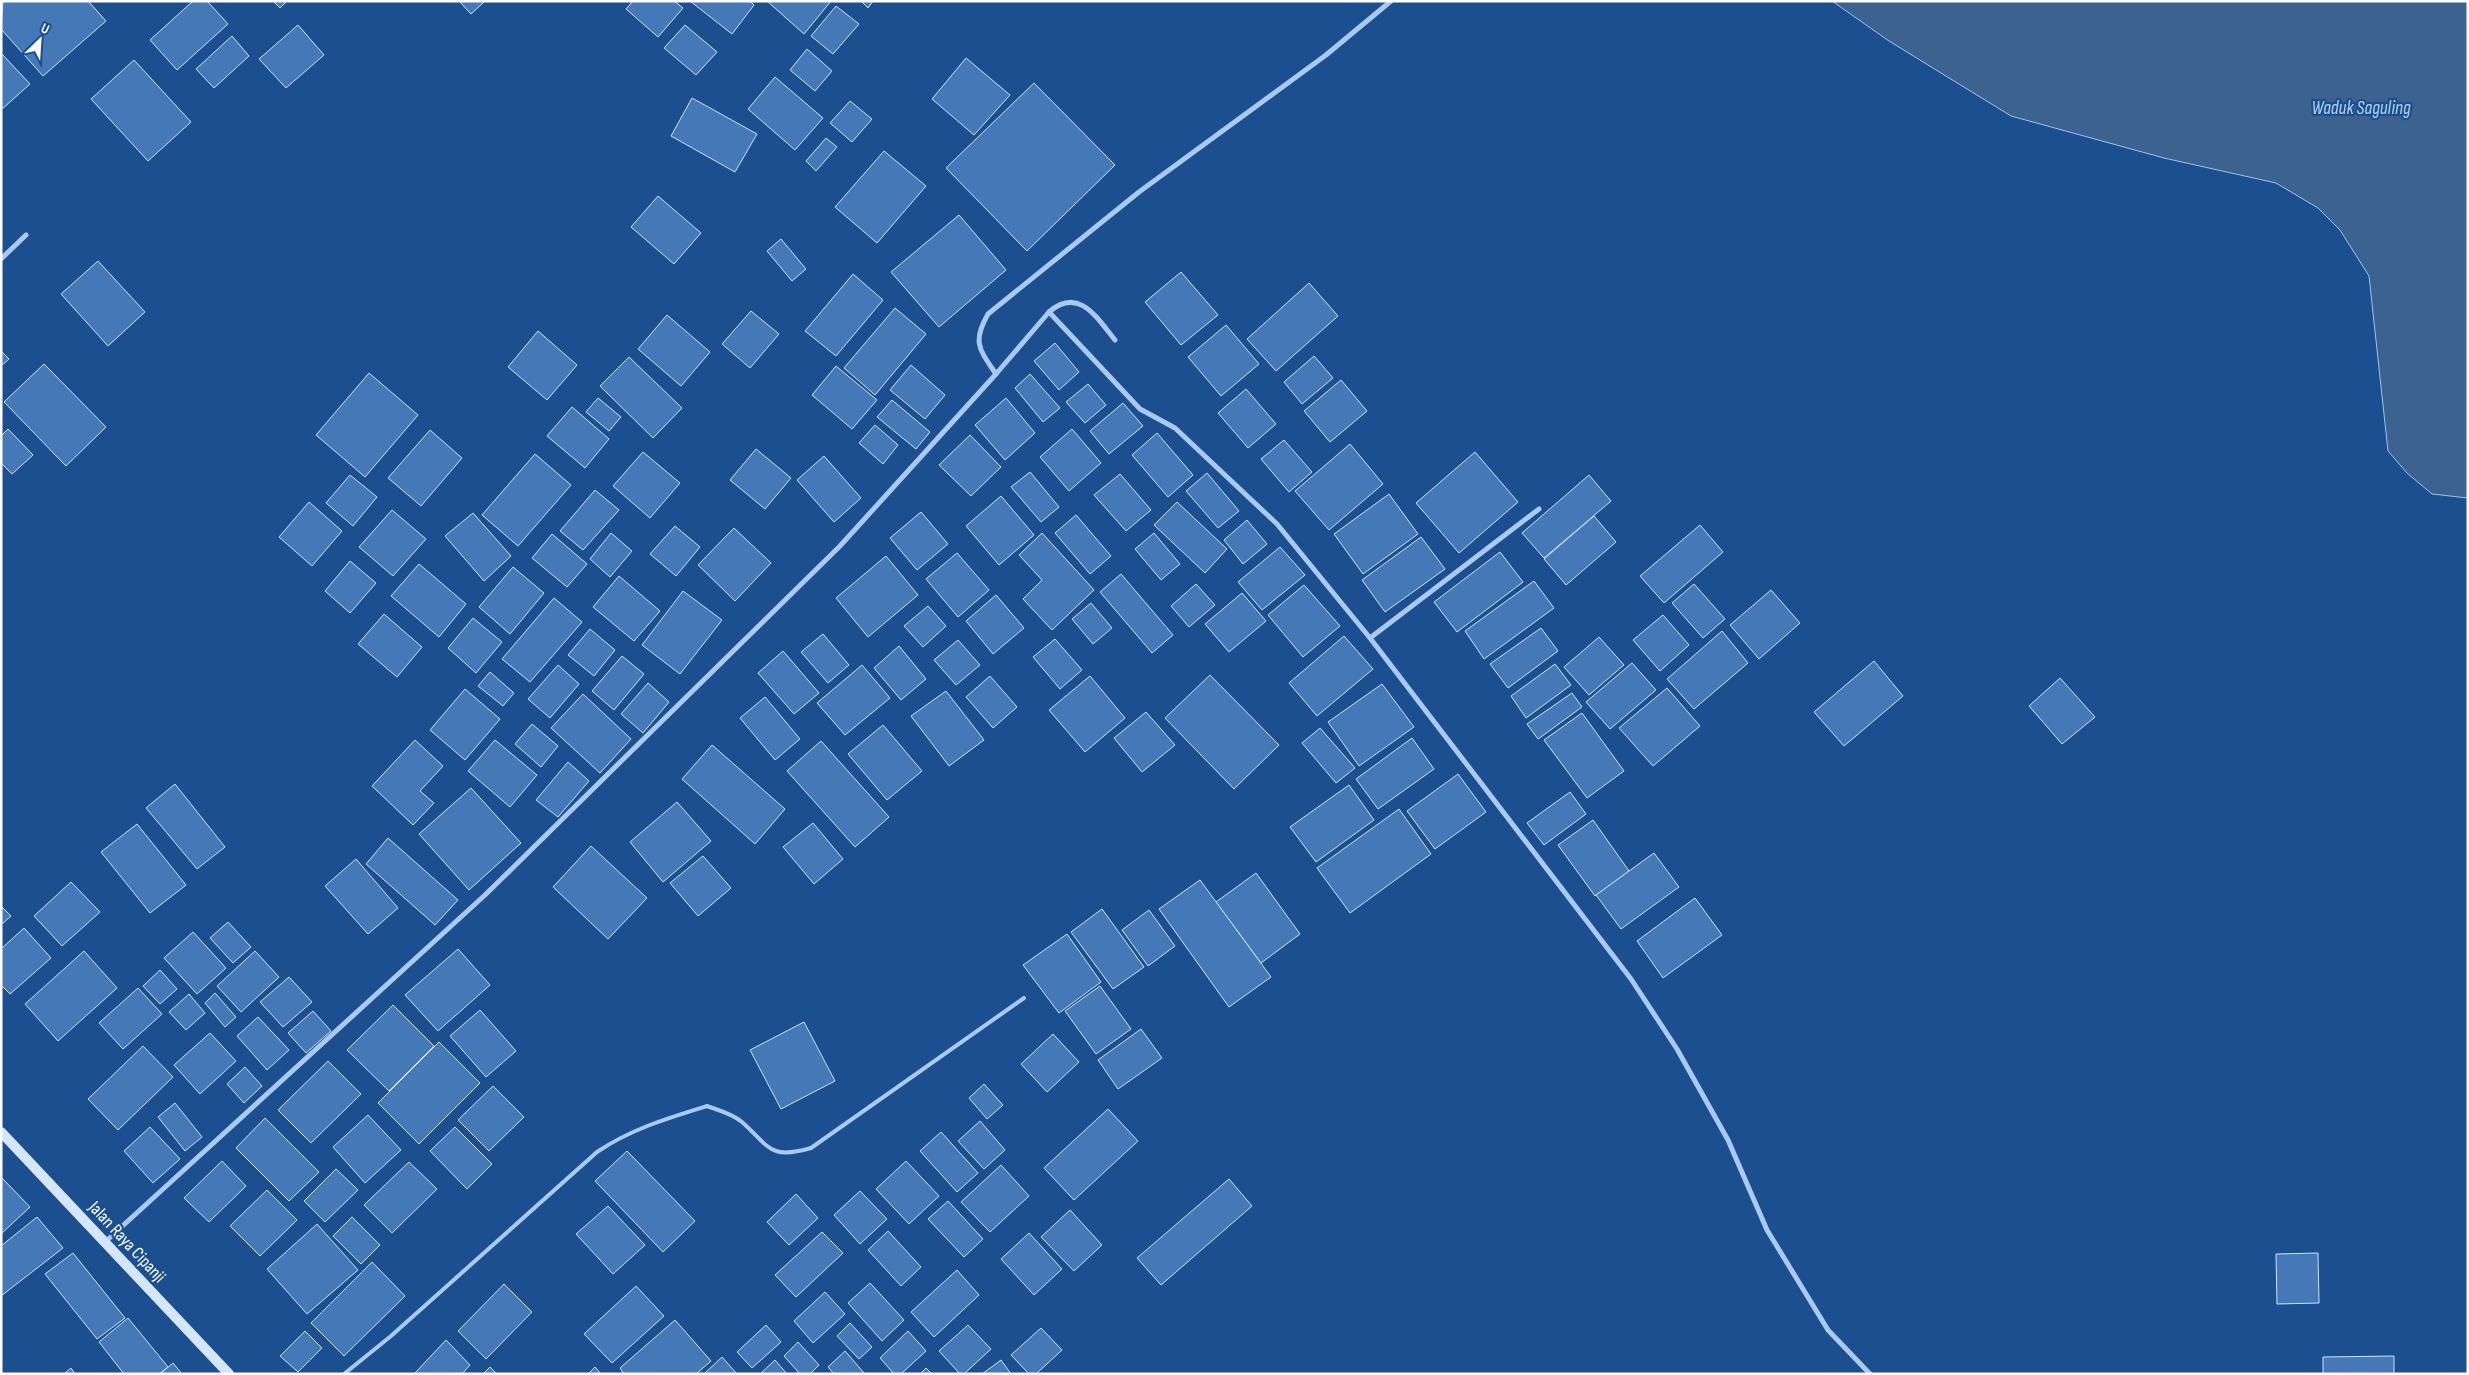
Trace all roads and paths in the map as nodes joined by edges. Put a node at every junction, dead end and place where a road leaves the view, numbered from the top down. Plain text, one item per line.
1 (1391, 1) edge
2 (26, 235) dead end
3 (1, 259) edge
4 (1049, 312) junction
5 (1115, 340) dead end
6 (996, 374) junction
7 (1539, 509) dead end
8 (1370, 638) junction
9 (1024, 998) dead end
10 (1, 1132) edge
11 (104, 1242) junction
12 (229, 1374) edge
13 (344, 1374) edge
14 (1870, 1374) edge

1 - 6 street
2 - 3 street
4 - 5 street
4 - 6 street
4 - 8 street
6 - 11 street
7 - 8 street
8 - 14 street
9 - 13 lane
10 - 11 main road, Jalan Raya Cipanji
11 - 12 main road, Jalan Raya Cipanji

